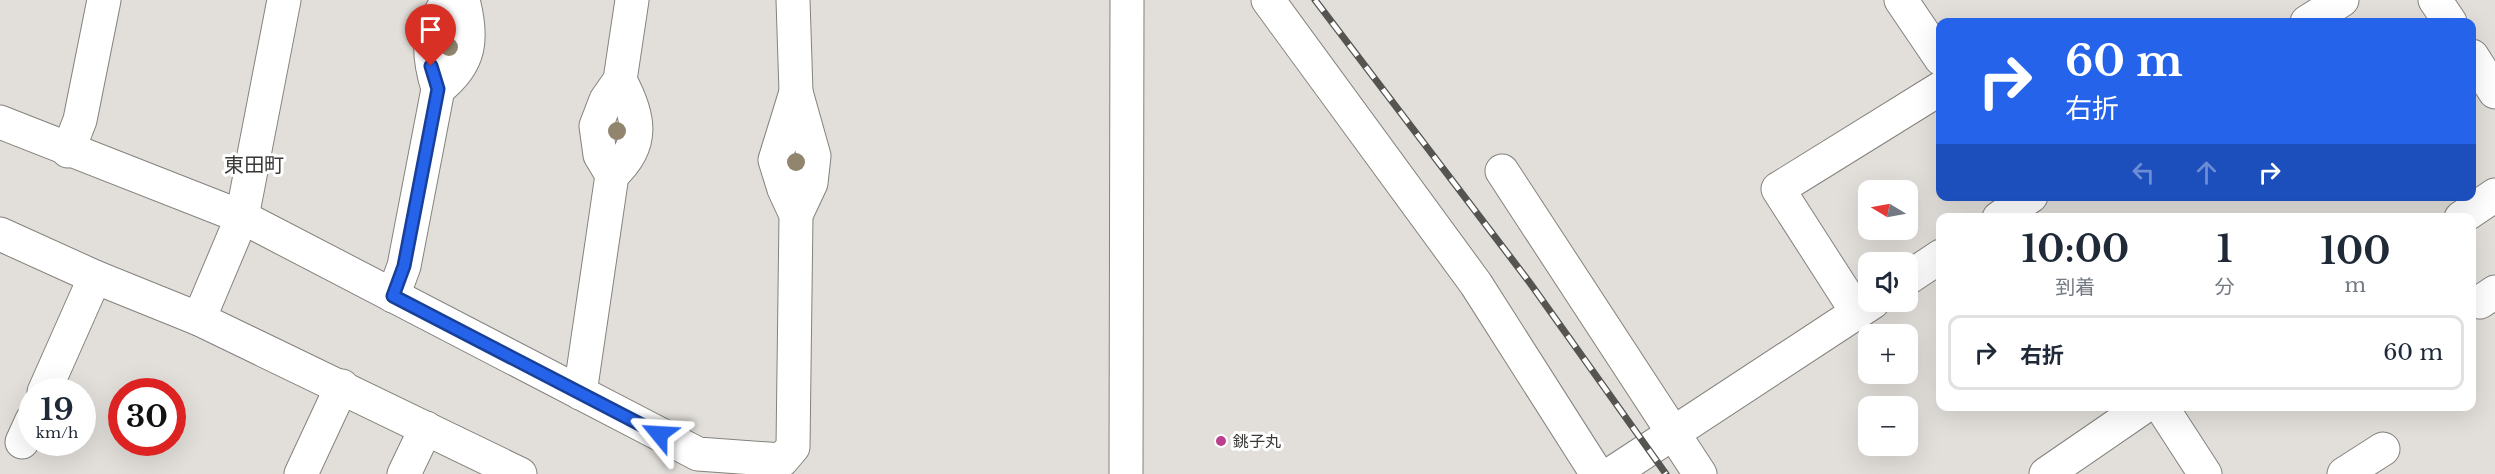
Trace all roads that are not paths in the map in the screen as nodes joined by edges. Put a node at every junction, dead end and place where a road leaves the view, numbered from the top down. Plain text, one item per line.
1 (104, 0) edge
2 (284, 0) edge
3 (450, 0) edge
4 (463, 0) edge
5 (632, 0) edge
6 (793, 0) edge
7 (1127, 0) edge
8 (1268, 0) edge
9 (1901, 0) edge
10 (2342, 0) edge
11 (2435, 0) edge
12 (2313, 18) edge
13 (2447, 18) edge
14 (1936, 52) edge
15 (2476, 62) edge
16 (438, 89) junction
17 (1936, 91) edge
18 (2495, 92) edge
19 (0, 122) edge
20 (68, 151) junction
21 (1502, 171) dead end
22 (2495, 195) edge
23 (2025, 201) edge
24 (2007, 213) edge
25 (2469, 213) edge
26 (242, 217) junction
27 (0, 234) edge
28 (1936, 259) edge
29 (1918, 271) edge
30 (95, 277) junction
31 (393, 296) junction
32 (1858, 298) edge
33 (1858, 312) edge
34 (199, 319) junction
35 (50, 378) edge
36 (342, 386) junction
37 (580, 393) junction
38 (2138, 411) edge
39 (2164, 411) edge
40 (426, 428) junction
41 (1674, 433) junction
42 (2383, 449) dead end
43 (301, 474) edge
44 (404, 474) edge
45 (520, 474) edge
46 (1126, 474) edge
47 (1597, 474) edge
48 (1611, 474) edge
49 (1700, 474) edge
50 (2046, 474) edge
51 (2205, 474) edge
52 (2344, 474) edge

1 - 20 street
2 - 26 street
3 - 16 street
4 - 16 street
5 - 37 street
6 - 37 street
7 - 46 street
8 - 47 street
9 - 14 street
10 - 12 street
11 - 13 street
15 - 18 street
16 - 31 street
17 - 32 street
19 - 20 street
20 - 26 street
21 - 41 street
22 - 25 street
23 - 24 street
26 - 31 street
26 - 34 street
27 - 30 street
28 - 29 street
30 - 34 street
30 - 35 street
31 - 37 street
33 - 41 street
34 - 36 street
36 - 40 street
36 - 43 street
38 - 50 street
39 - 51 street
40 - 44 street
40 - 45 street
41 - 48 street
41 - 49 street
42 - 52 street

